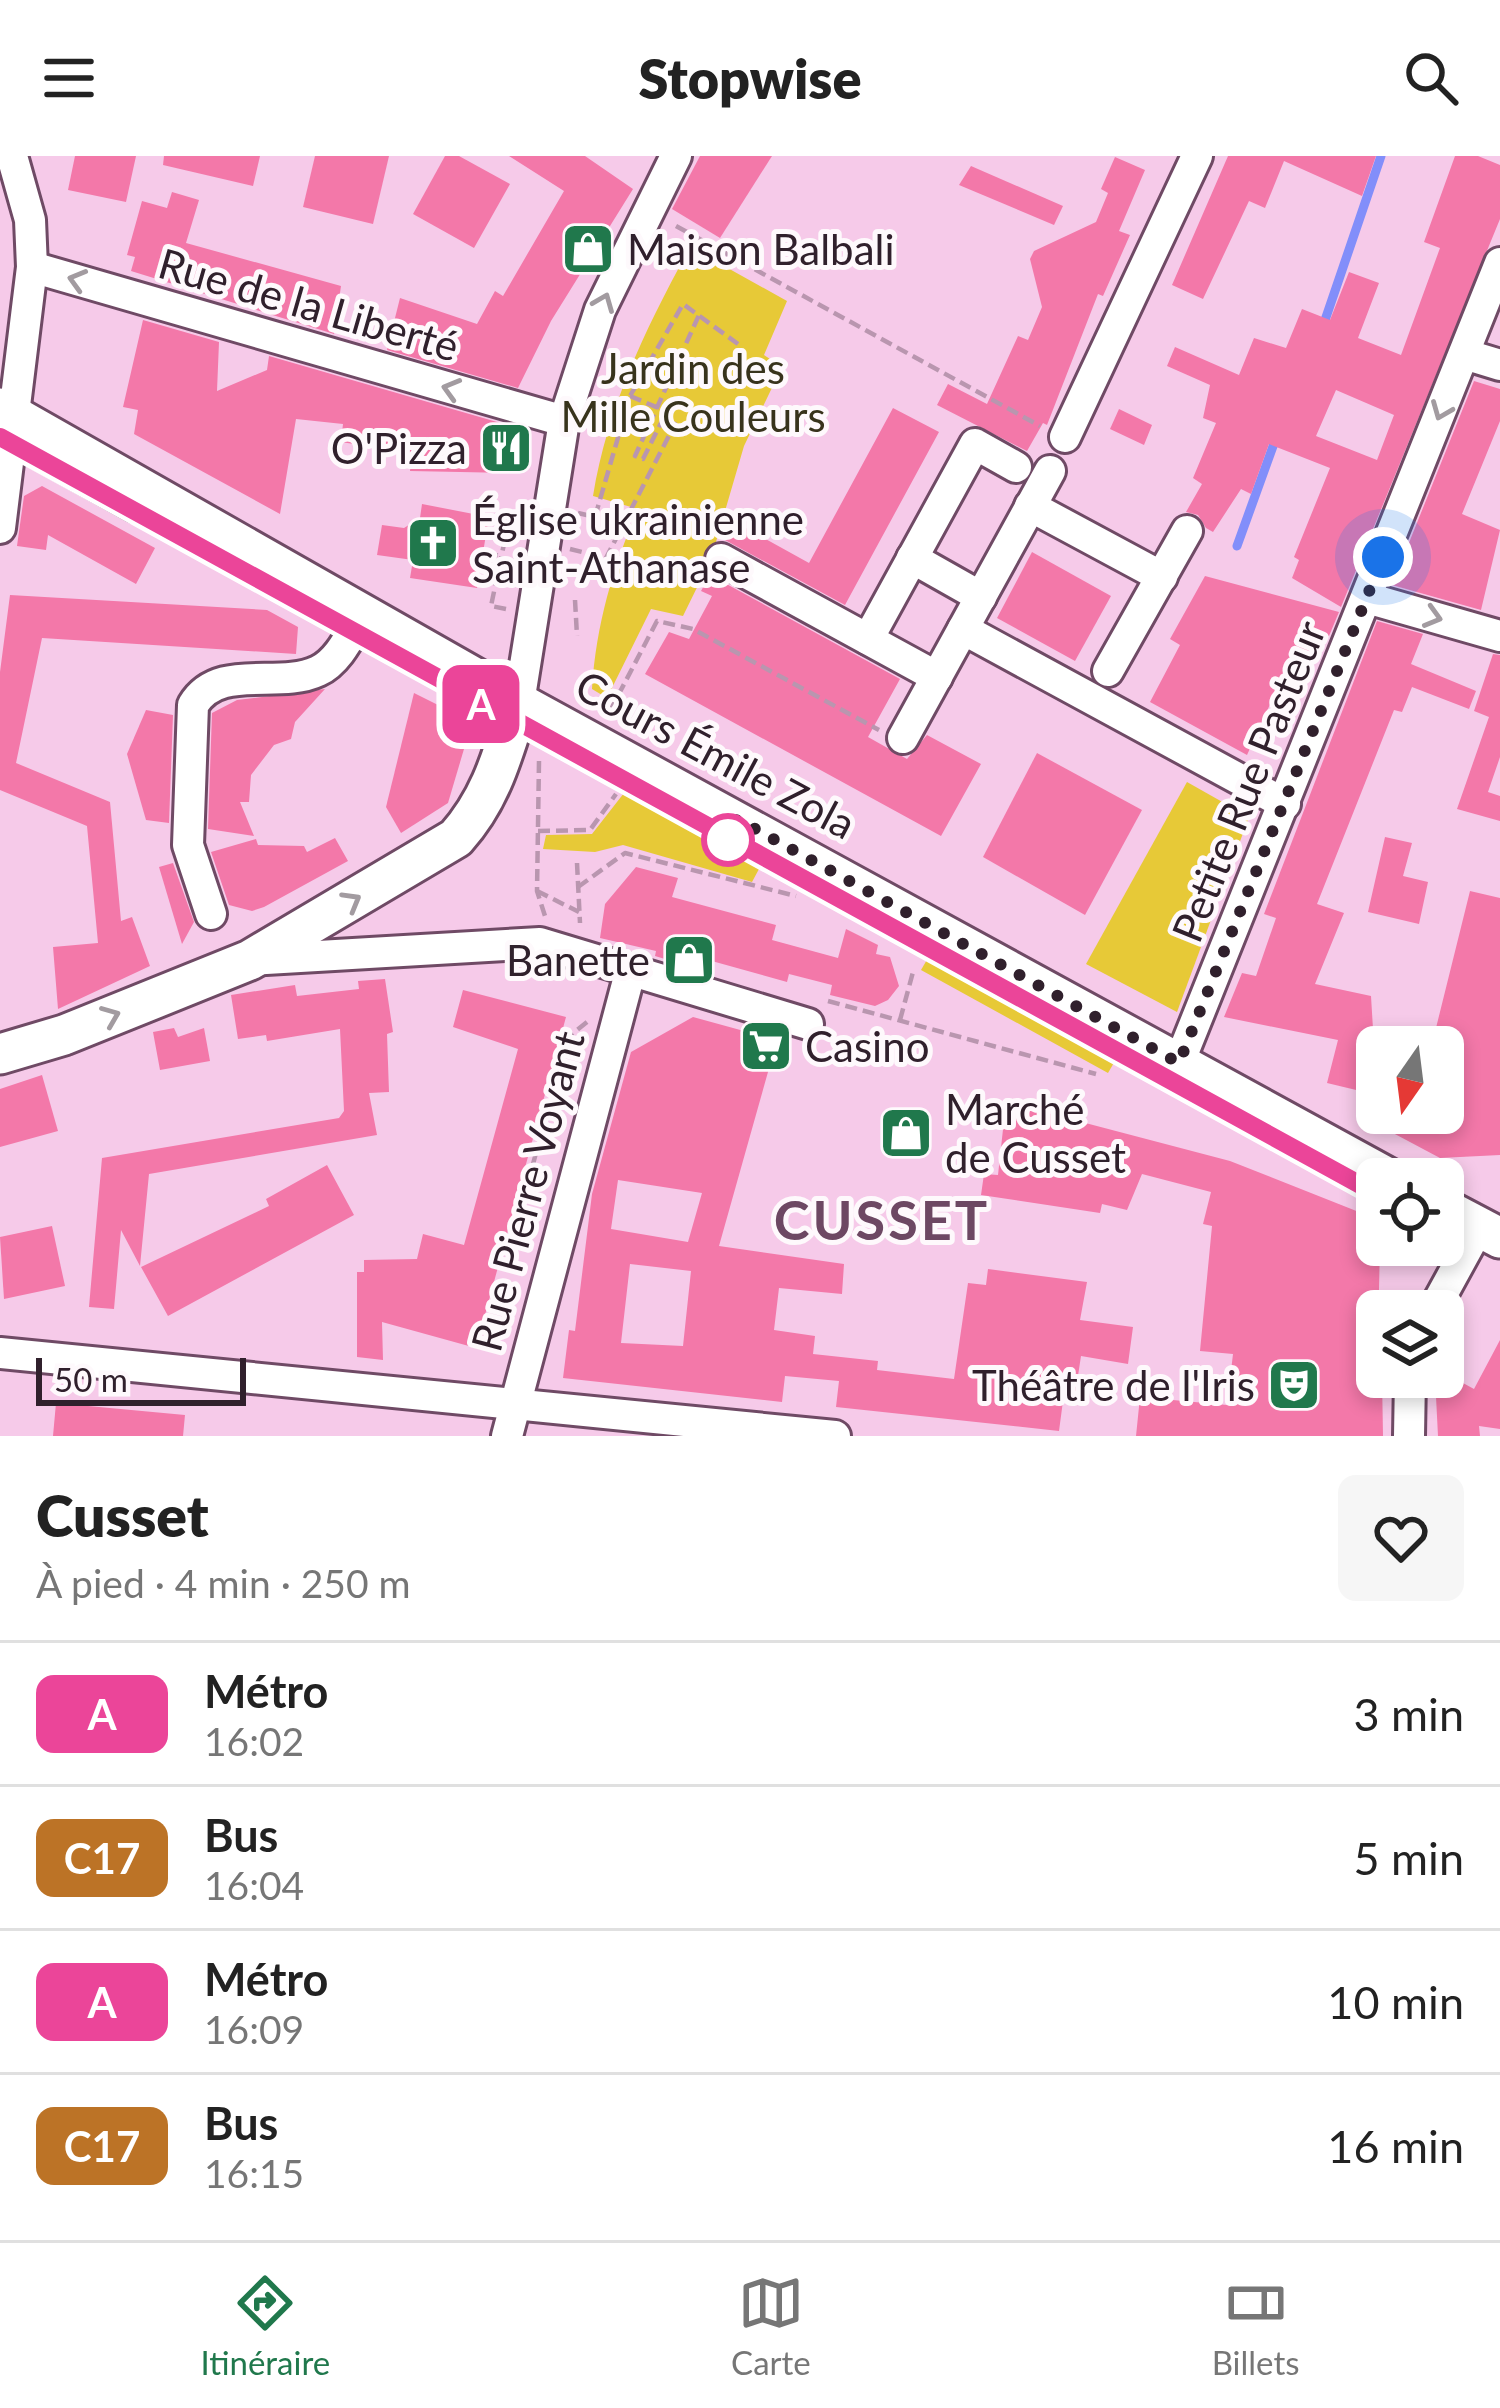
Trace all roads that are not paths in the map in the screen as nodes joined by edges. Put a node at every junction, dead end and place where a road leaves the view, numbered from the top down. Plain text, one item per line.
1 (12, 156) edge
2 (676, 156) edge
3 (1197, 156) edge
4 (1500, 263) edge
5 (32, 267) junction
6 (1464, 355) junction
7 (1500, 365) edge
8 (564, 421) junction
9 (6, 423) edge
10 (1065, 437) road end
11 (1016, 467) dead end
12 (1050, 471) dead end
13 (1030, 506) junction
14 (0, 529) edge
15 (1187, 531) dead end
16 (912, 558) junction
17 (721, 559) dead end
18 (1162, 577) junction
19 (981, 597) junction
20 (1366, 598) junction
21 (360, 619) junction
22 (963, 629) junction
23 (1500, 636) edge
24 (868, 639) junction
25 (1108, 671) dead end
26 (937, 677) junction
27 (519, 703) junction
28 (903, 738) road end
29 (1285, 804) junction
30 (211, 914) dead end
31 (250, 960) junction
32 (631, 969) junction
33 (818, 1012) road end
34 (0, 1054) edge
35 (1179, 1063) junction
36 (1356, 1160) edge
37 (1464, 1216) edge
38 (1493, 1227) edge
39 (1448, 1290) edge
40 (0, 1354) edge
41 (1410, 1398) edge
42 (514, 1401) junction
43 (507, 1436) edge
44 (835, 1436) edge
45 (1409, 1436) edge

1 - 5 street
8 -> 2 street
3 - 10 street
4 - 6 street, Petite Rue Pasteur
8 -> 5 street, Rue de la Liberté
5 - 9 street
6 - 7 street
6 -> 20 street, Petite Rue Pasteur
8 - 27 street
9 - 14 street
9 - 21 main road, Cours Émile Zola
11 - 16 street
12 - 13 street
13 - 18 street
13 - 19 street
15 - 18 street
16 - 19 street
16 - 24 street
17 - 24 street
18 - 25 street
19 - 22 street
20 -> 23 street
20 - 29 street, Petite Rue Pasteur
21 - 27 main road, Cours Émile Zola
21 - 30 street
22 - 26 street
22 - 29 street
24 - 26 street
26 - 28 street
31 -> 27 main road
27 - 35 main road, Cours Émile Zola
29 - 35 street, Petite Rue Pasteur
31 - 32 street
34 -> 31 main road
32 - 33 street
32 - 42 street, Rue Pierre Voyant
35 - 36 main road, Cours Émile Zola
37 - 38 main road
38 - 39 street
40 - 42 street
41 - 45 street
42 - 43 street, Rue Pierre Voyant
42 - 44 street

